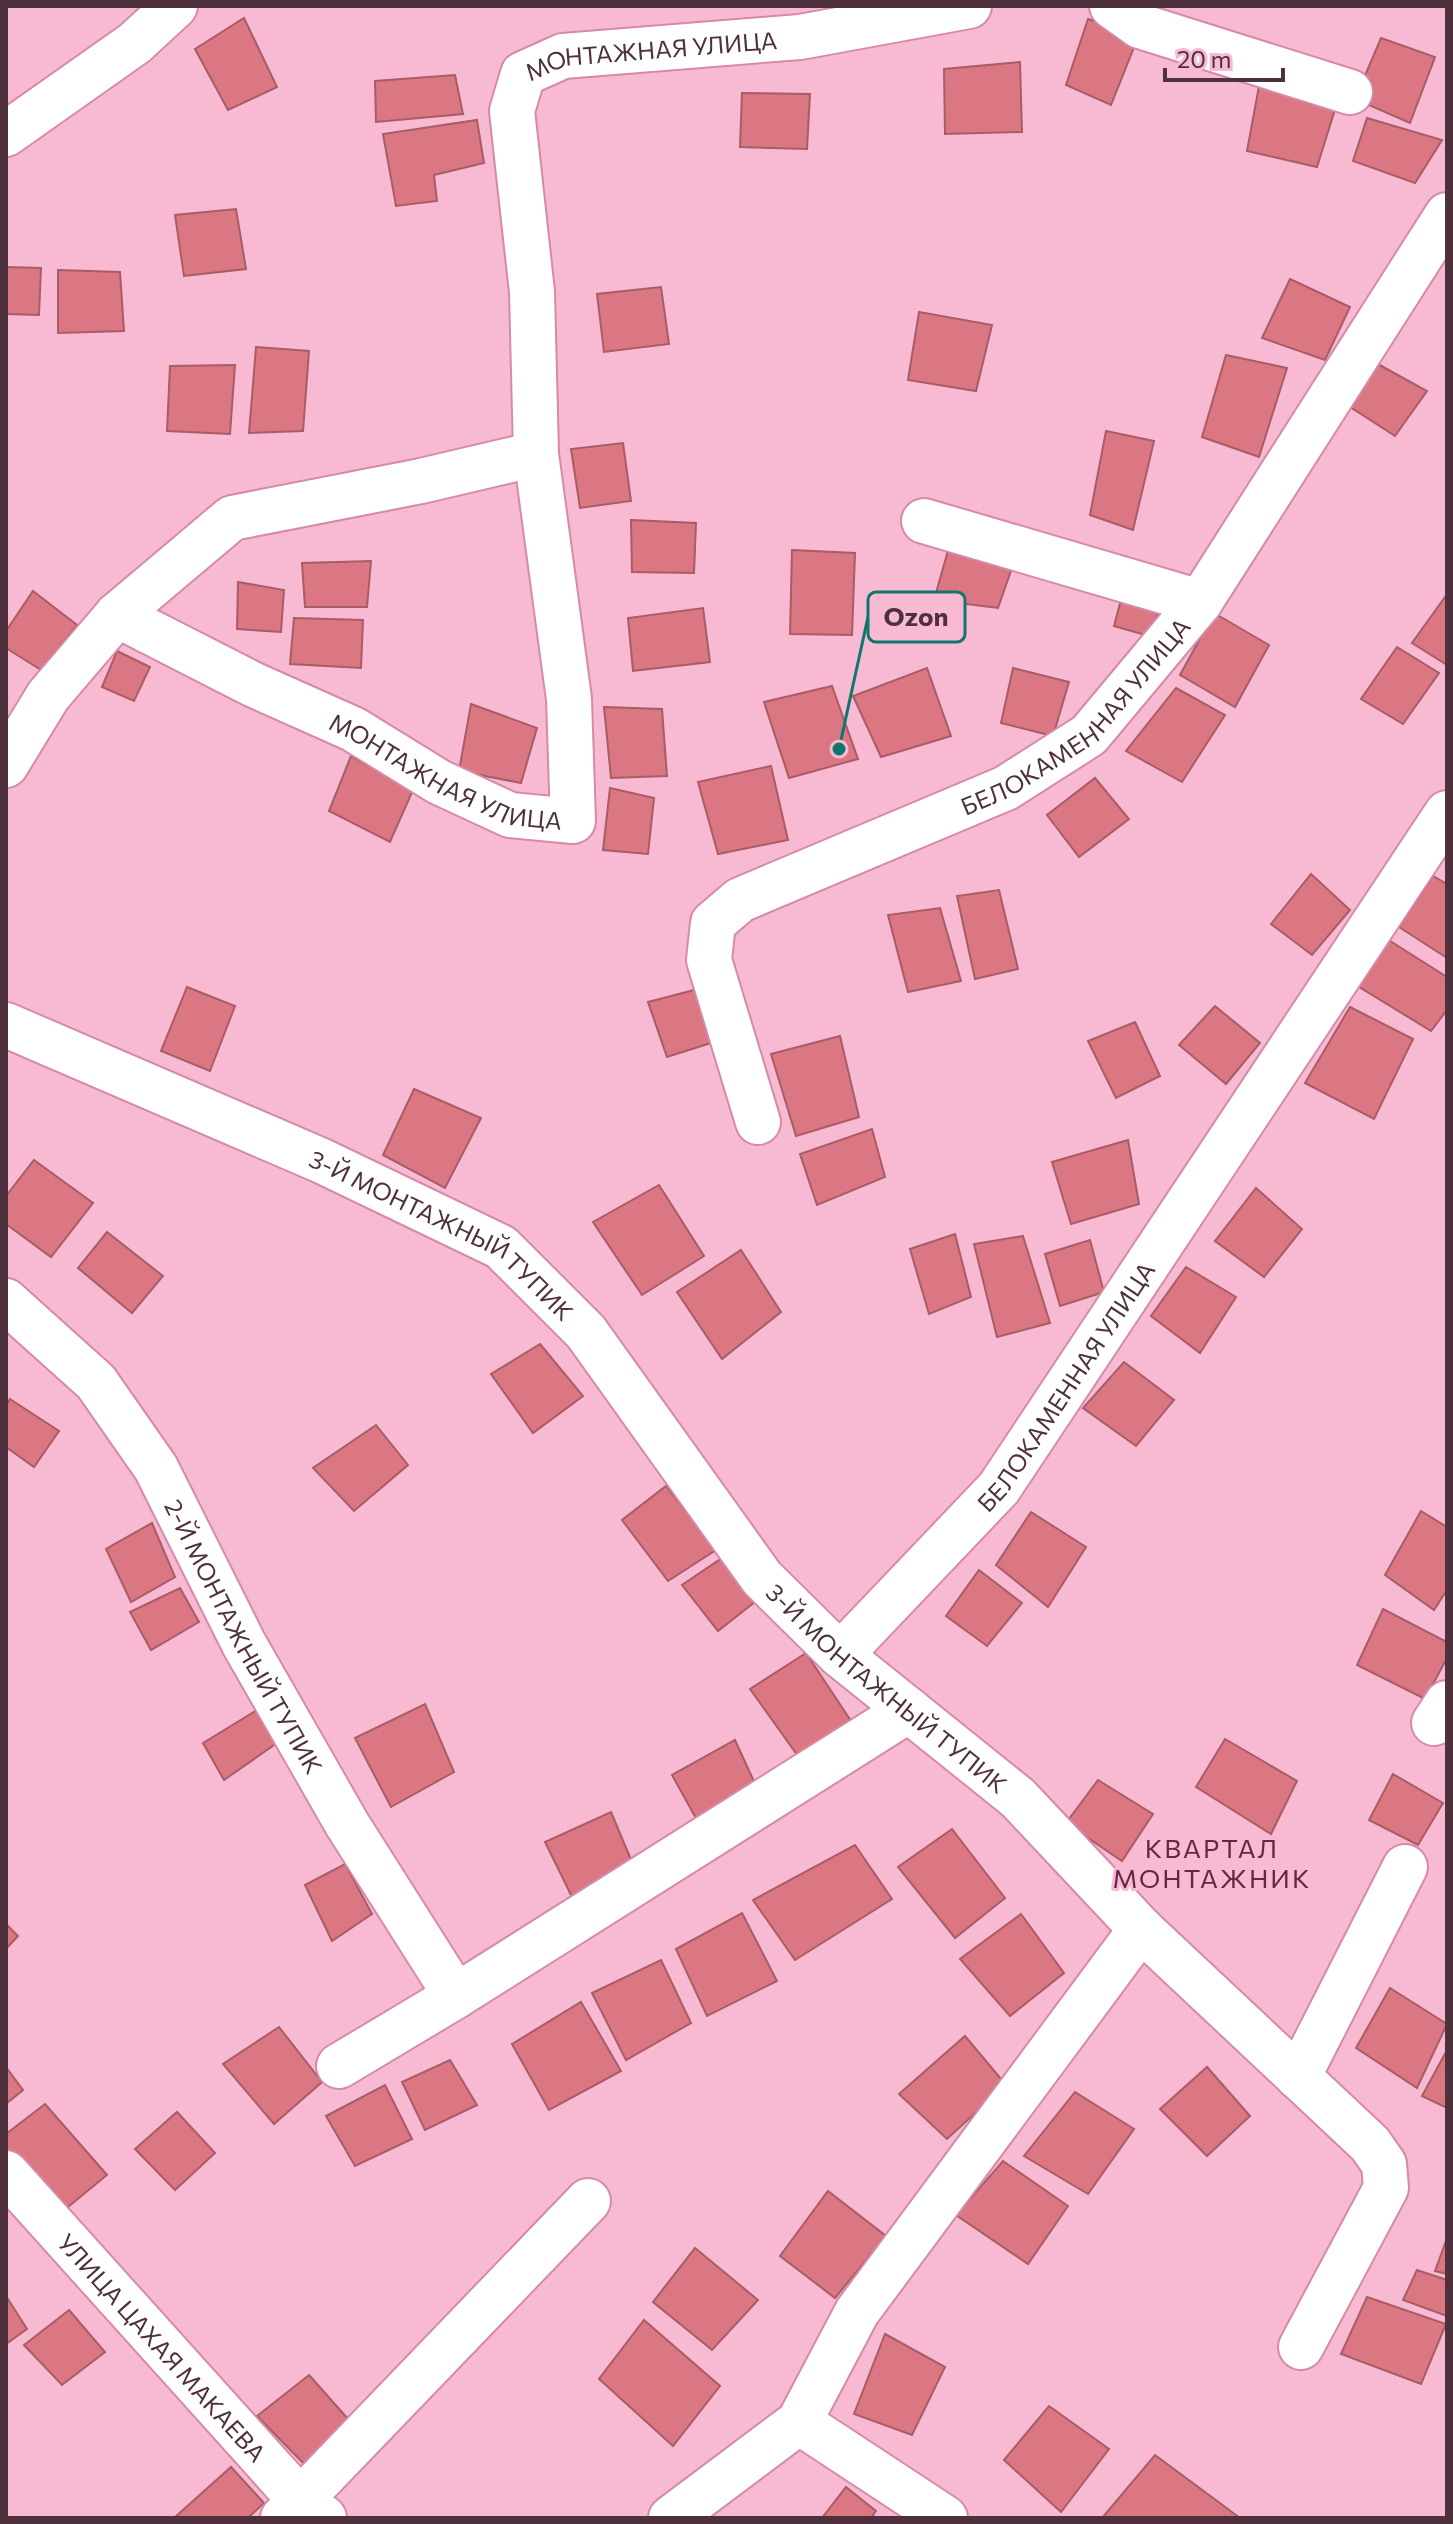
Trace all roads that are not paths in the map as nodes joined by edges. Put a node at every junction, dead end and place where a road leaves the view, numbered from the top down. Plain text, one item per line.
1 (175, 6) edge
2 (969, 6) edge
3 (1112, 6) edge
4 (1350, 92) dead end
5 (6, 134) edge
6 (1447, 215) edge
7 (536, 454) junction
8 (924, 521) dead end
9 (1200, 602) junction
10 (117, 615) junction
11 (6, 765) edge
12 (1447, 813) edge
13 (6, 1025) edge
14 (758, 1122) dead end
15 (6, 1301) edge
16 (840, 1655) junction
17 (909, 1710) junction
18 (1405, 1867) dead end
19 (1141, 1929) junction
20 (456, 1996) junction
21 (339, 2066) dead end
22 (1298, 2077) junction
23 (6, 2173) edge
24 (588, 2201) dead end
25 (1301, 2347) dead end
26 (799, 2422) junction
27 (302, 2512) edge
28 (671, 2518) edge
29 (945, 2518) edge

1 - 5 street
2 - 7 street, МОНТАЖНАЯ УЛИЦА
3 - 4 street
6 - 9 street, БЕЛОКАМЕННАЯ УЛИЦА
7 - 10 street
7 - 10 street, МОНТАЖНАЯ УЛИЦА
8 - 9 street
9 - 14 street, БЕЛОКАМЕННАЯ УЛИЦА
10 - 11 street
12 - 16 street, БЕЛОКАМЕННАЯ УЛИЦА
13 - 16 street, 3-Й МОНТАЖНЫЙ ТУПИК
15 - 20 street, 2-Й МОНТАЖНЫЙ ТУПИК
16 - 17 street, 3-Й МОНТАЖНЫЙ ТУПИК
17 - 19 street, 3-Й МОНТАЖНЫЙ ТУПИК
17 - 20 street
18 - 22 street
19 - 22 street, 3-Й МОНТАЖНЫЙ ТУПИК
19 - 26 street
20 - 21 street
22 - 25 street, 3-Й МОНТАЖНЫЙ ТУПИК
23 - 27 street, УЛИЦА ЦАХАЯ МАКАЕВА
24 - 27 street
26 - 28 street
26 - 29 street

